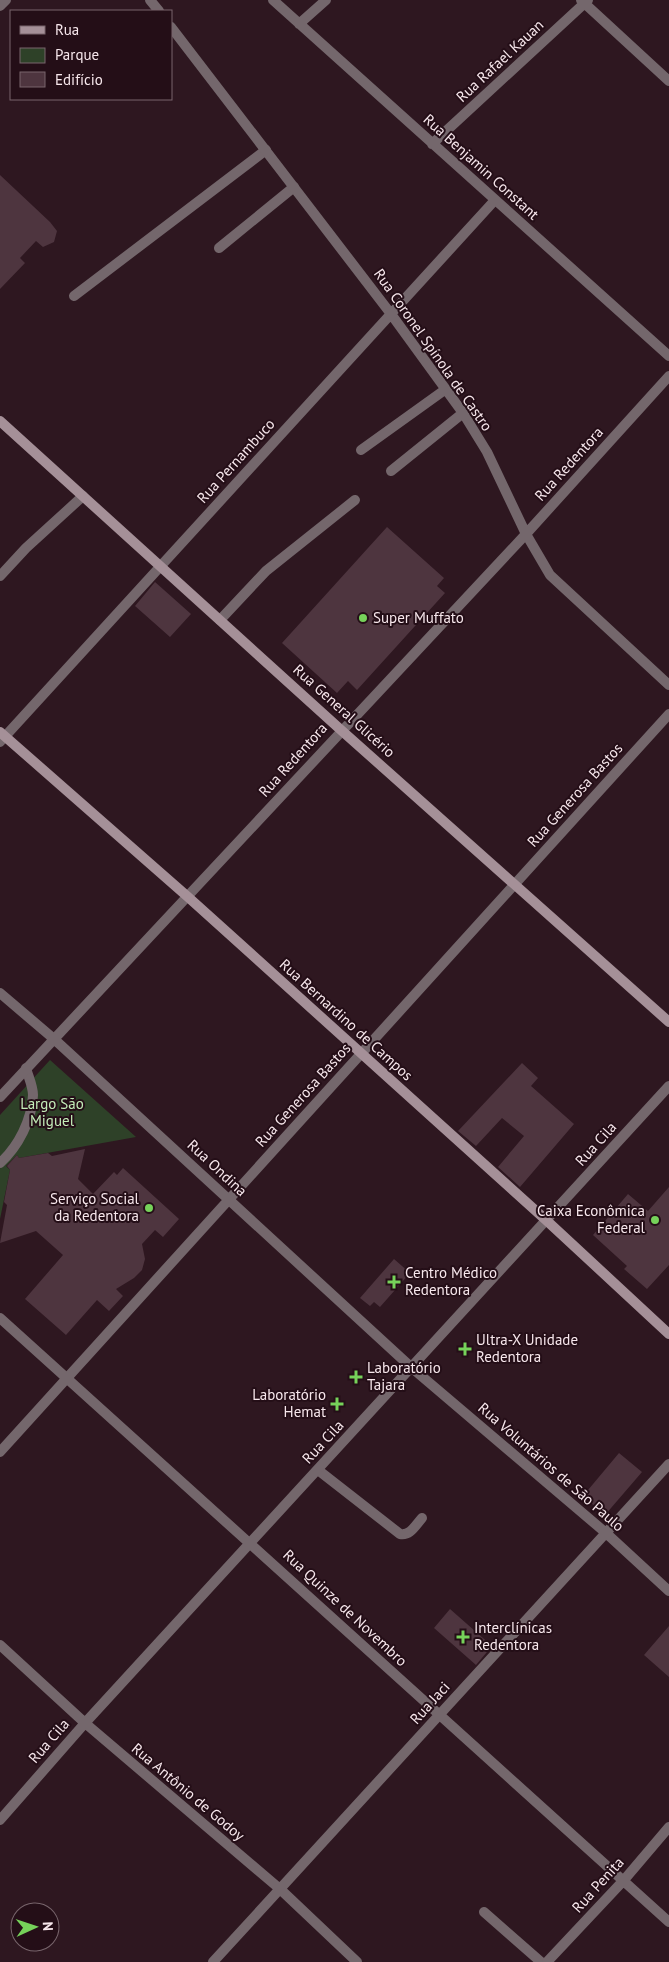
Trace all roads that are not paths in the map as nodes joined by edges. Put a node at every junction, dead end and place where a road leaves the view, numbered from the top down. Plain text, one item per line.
1 (6, 0) edge
2 (150, 0) edge
3 (272, 0) edge
4 (326, 0) edge
5 (584, 1) edge
6 (0, 6) edge
7 (158, 10) edge
8 (299, 24) junction
9 (172, 28) edge
10 (669, 81) edge
11 (432, 144) junction
12 (266, 150) junction
13 (294, 187) junction
14 (495, 200) junction
15 (219, 248) dead end
16 (74, 296) dead end
17 (391, 314) junction
18 (669, 356) edge
19 (669, 376) edge
20 (446, 390) junction
21 (463, 413) junction
22 (0, 421) edge
23 (362, 450) dead end
24 (391, 471) dead end
25 (83, 496) junction
26 (355, 500) dead end
27 (526, 534) junction
28 (160, 566) junction
29 (0, 576) edge
30 (220, 620) junction
31 (669, 685) edge
32 (669, 714) edge
33 (342, 730) junction
34 (2, 737) edge
35 (515, 884) junction
36 (188, 897) junction
37 (0, 993) edge
38 (669, 1022) edge
39 (54, 1039) junction
40 (361, 1054) junction
41 (26, 1068) junction
42 (669, 1086) edge
43 (0, 1097) edge
44 (0, 1163) edge
45 (229, 1199) junction
46 (546, 1220) junction
47 (0, 1318) edge
48 (669, 1334) edge
49 (412, 1368) junction
50 (67, 1379) junction
51 (0, 1452) edge
52 (669, 1464) edge
53 (318, 1470) junction
54 (422, 1518) dead end
55 (606, 1533) junction
56 (250, 1542) junction
57 (669, 1591) edge
58 (0, 1645) edge
59 (439, 1715) junction
60 (85, 1724) junction
61 (0, 1820) edge
62 (669, 1827) edge
63 (624, 1880) junction
64 (280, 1889) junction
65 (484, 1912) dead end
66 (669, 1922) edge
67 (213, 1962) edge
68 (357, 1962) edge
69 (541, 1962) edge
70 (547, 1962) edge

1 - 6 street
2 - 7 street
3 - 8 street, Rua Benjamin Constant
4 - 8 street
5 - 10 street
5 - 11 street, Rua Rafael Kauan
8 - 11 street, Rua Benjamin Constant
9 - 12 street, Rua Coronel Spínola de Castro
11 - 14 street, Rua Benjamin Constant
12 - 13 street, Rua Coronel Spínola de Castro
12 - 16 street
13 - 15 street
13 - 17 street, Rua Coronel Spínola de Castro
14 - 17 street, Rua Pernambuco
14 - 18 street, Rua Benjamin Constant
17 - 20 street, Rua Coronel Spínola de Castro
17 - 28 street, Rua Pernambuco
19 - 27 street, Rua Redentora
20 - 21 street, Rua Coronel Spínola de Castro
20 - 23 street
21 - 24 street
21 - 27 street, Rua Coronel Spínola de Castro
22 - 25 street, Rua General Glicério
25 - 28 street, Rua General Glicério
25 - 29 street
26 - 30 street
27 - 31 street, Rua Coronel Spínola de Castro
27 - 33 street, Rua Redentora
28 - 30 street, Rua General Glicério
28 - 34 street, Rua Pernambuco
30 - 33 street, Rua General Glicério
32 - 35 street, Rua Generosa Bastos
33 - 35 street, Rua General Glicério
33 - 36 street, Rua Redentora
34 - 36 street, Rua Bernardino de Campos
35 - 38 street, Rua General Glicério
35 - 40 street, Rua Generosa Bastos
36 - 39 street, Rua Redentora
36 - 40 street, Rua Bernardino de Campos
37 - 39 street, Rua Ondina
39 - 41 street, Rua Redentora
39 - 45 street, Rua Ondina
40 - 45 street, Rua Generosa Bastos
40 - 46 street, Rua Bernardino de Campos
41 - 43 street, Rua Redentora
41 - 44 street
42 - 46 street, Rua Cila
45 - 49 street, Rua Ondina
45 - 50 street, Rua Generosa Bastos
46 - 48 street, Rua Bernardino de Campos
46 - 49 street, Rua Cila
47 - 50 street, Rua Quinze de Novembro
49 - 53 street, Rua Cila
49 - 55 street, Rua Voluntários de São Paulo
50 - 51 street, Rua Generosa Bastos
50 - 56 street, Rua Quinze de Novembro
52 - 55 street, Rua Jaci
53 - 54 street
53 - 56 street, Rua Cila
55 - 57 street, Rua Voluntários de São Paulo
55 - 59 street, Rua Jaci
56 - 59 street, Rua Quinze de Novembro
56 - 60 street, Rua Cila
58 - 60 street, Rua Antônio de Godoy
59 - 63 street, Rua Quinze de Novembro
59 - 64 street, Rua Jaci
60 - 61 street, Rua Cila
60 - 64 street, Rua Antônio de Godoy
62 - 63 street, Rua Penita
63 - 66 street, Rua Quinze de Novembro
63 - 70 street, Rua Penita
64 - 67 street, Rua Jaci
64 - 68 street, Rua Antônio de Godoy
65 - 69 street

